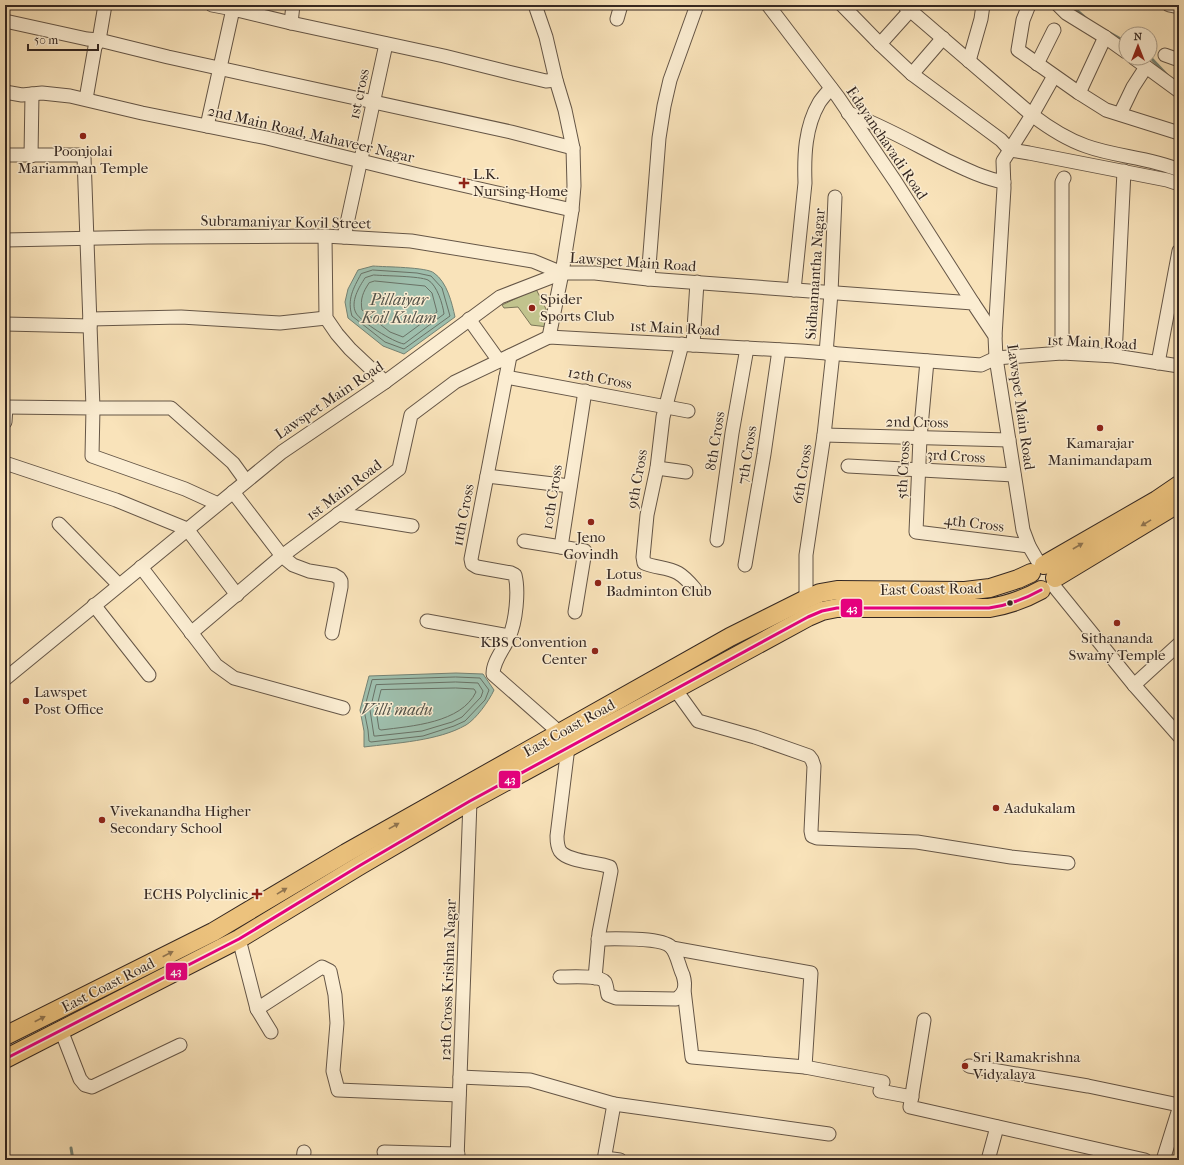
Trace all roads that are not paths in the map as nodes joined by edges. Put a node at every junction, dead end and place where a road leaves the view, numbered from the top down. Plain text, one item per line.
1 (105, 5) edge
2 (212, 5) edge
3 (293, 5) edge
4 (535, 5) edge
5 (621, 5) edge
6 (697, 5) edge
7 (768, 5) edge
8 (983, 5) edge
9 (1029, 5) edge
10 (1169, 5) edge
11 (233, 7) edge
12 (848, 7) edge
13 (910, 7) edge
14 (1179, 7) edge
15 (1064, 8) edge
16 (617, 19) dead end
17 (5, 21) edge
18 (291, 23) junction
19 (1054, 30) dead end
20 (1105, 37) junction
21 (943, 38) junction
22 (99, 40) junction
23 (386, 44) junction
24 (880, 44) junction
25 (1118, 46) edge
26 (1165, 55) dead end
27 (1179, 60) edge
28 (969, 61) junction
29 (1037, 64) junction
30 (1146, 67) joint
31 (219, 68) junction
32 (912, 74) junction
33 (1054, 76) junction
34 (556, 80) junction
35 (831, 88) junction
36 (1179, 91) edge
37 (5, 92) edge
38 (37, 93) junction
39 (1079, 94) junction
40 (86, 100) junction
41 (373, 102) junction
42 (848, 113) junction
43 (1120, 114) junction
44 (1032, 116) junction
45 (207, 126) junction
46 (1179, 133) edge
47 (573, 148) junction
48 (1010, 150) junction
49 (5, 155) edge
50 (30, 156) junction
51 (360, 161) junction
52 (1179, 170) edge
53 (1124, 171) junction
54 (1064, 178) dead end
55 (1004, 182) junction
56 (1179, 184) edge
57 (835, 197) dead end
58 (572, 210) junction
59 (324, 236) junction
60 (344, 237) junction
61 (86, 239) junction
62 (5, 240) edge
63 (1179, 251) edge
64 (562, 273) junction
65 (648, 279) junction
66 (697, 282) junction
67 (794, 290) junction
68 (831, 292) junction
69 (973, 303) junction
70 (326, 318) junction
71 (469, 320) junction
72 (90, 323) junction
73 (5, 324) edge
74 (995, 336) junction
75 (549, 337) junction
76 (688, 344) junction
77 (746, 348) junction
78 (779, 350) junction
79 (830, 353) junction
80 (1062, 353) junction
81 (1115, 356) junction
82 (505, 358) junction
83 (996, 358) junction
84 (928, 361) junction
85 (1158, 363) junction
86 (1179, 366) edge
87 (506, 377) junction
88 (385, 382) junction
89 (585, 391) junction
90 (6, 407) edge
91 (666, 407) junction
92 (93, 408) junction
93 (688, 410) dead end
94 (5, 422) edge
95 (824, 436) junction
96 (920, 438) junction
97 (1009, 440) junction
98 (5, 463) edge
99 (848, 466) dead end
100 (657, 468) junction
101 (919, 470) junction
102 (686, 472) dead end
103 (1014, 475) junction
104 (487, 476) junction
105 (246, 481) junction
106 (1179, 485) edge
107 (570, 486) junction
108 (233, 492) junction
109 (1179, 503) edge
110 (218, 504) junction
111 (338, 514) junction
112 (59, 524) dead end
113 (412, 526) dead end
114 (187, 529) junction
115 (916, 532) joint
116 (717, 540) dead end
117 (524, 541) dead end
118 (1029, 546) junction
119 (560, 547) junction
120 (282, 556) junction
121 (745, 565) dead end
122 (141, 567) junction
123 (1044, 576) junction
124 (119, 585) junction
125 (695, 589) dead end
126 (237, 595) junction
127 (806, 599) junction
128 (94, 605) junction
129 (575, 612) dead end
130 (427, 621) dead end
131 (191, 633) junction
132 (332, 633) dead end
133 (510, 636) junction
134 (1179, 644) edge
135 (6, 675) edge
136 (149, 675) dead end
137 (1134, 685) junction
138 (675, 689) junction
139 (343, 708) dead end
140 (1179, 736) edge
141 (564, 740) junction
142 (470, 801) junction
143 (1068, 863) dead end
144 (239, 939) junction
145 (598, 939) junction
146 (672, 948) junction
147 (560, 977) dead end
148 (595, 978) junction
149 (684, 990) junction
150 (257, 1009) junction
151 (924, 1020) dead end
152 (61, 1030) junction
153 (271, 1032) dead end
154 (5, 1036) edge
155 (180, 1045) dead end
156 (5, 1058) edge
157 (969, 1066) dead end
158 (805, 1067) junction
159 (460, 1077) junction
160 (459, 1095) junction
161 (912, 1097) junction
162 (614, 1104) junction
163 (1179, 1105) edge
164 (1179, 1109) edge
165 (997, 1127) junction
166 (830, 1134) dead end
167 (384, 1152) dead end
168 (457, 1157) edge
169 (604, 1159) edge
170 (620, 1160) edge
171 (988, 1160) edge
172 (1145, 1160) edge
173 (1163, 1160) edge

1 - 22 street
2 - 11 street
3 - 18 street
4 - 34 street
5 - 16 street
6 - 65 street
7 - 35 street, Edayanchavadi Road
8 - 28 street
9 - 29 street
10 - 14 street
11 - 18 street
11 - 31 street
12 - 24 street
13 - 21 street
13 - 24 street
15 - 20 street
17 - 22 street
18 - 23 street
19 - 29 street
20 - 25 street
20 - 39 street
21 - 28 street
21 - 32 street
22 - 31 street
22 - 40 street
23 - 34 street
23 - 41 street, 1st cross
24 - 32 street
26 - 27 street
28 - 44 street
29 - 33 street
30 - 36 street
30 - 43 street
31 - 41 street
31 - 45 street
32 - 48 street
33 - 39 street
33 - 44 street
34 - 47 street
35 - 42 street, Edayanchavadi Road
35 - 67 street
37 - 38 street, 2nd Main Road, Mahaveer Nagar
38 - 40 street, 2nd Main Road, Mahaveer Nagar
38 - 50 street
39 - 43 street
40 - 45 street, 2nd Main Road, Mahaveer Nagar
41 - 47 street
41 - 51 street, 1st cross
42 - 55 street
42 - 69 street, Edayanchavadi Road
43 - 46 street
44 - 48 street
44 - 52 street
45 - 51 street, 2nd Main Road, Mahaveer Nagar
47 - 58 street
48 - 53 street
48 - 55 street
49 - 50 street
50 - 61 street
51 - 58 street, 2nd Main Road, Mahaveer Nagar
51 - 60 street, 1st cross
53 - 56 street
53 - 81 street
54 - 80 street
55 - 74 street
57 - 68 street, Sidhannantha Nagar
58 - 64 street
59 - 60 street, Subramaniyar Kovil Street
59 - 61 street, Subramaniyar Kovil Street
59 - 70 street
60 - 64 street, Subramaniyar Kovil Street
61 - 62 street, Subramaniyar Kovil Street
61 - 72 street
63 - 85 street
64 - 65 street, Lawspet Main Road
64 - 71 street, Lawspet Main Road
64 - 75 street
65 - 66 street, Lawspet Main Road
66 - 67 street, Lawspet Main Road
66 - 76 street, 9th Cross
67 - 68 street, Lawspet Main Road
68 - 69 street, Lawspet Main Road
68 - 79 street, Sidhannantha Nagar
69 - 74 street, Lawspet Main Road
70 - 72 street
70 - 88 street
71 - 82 street
71 - 88 street, Lawspet Main Road
72 - 73 street
72 - 92 street
74 - 83 street, Lawspet Main Road
75 - 76 street, 1st Main Road
75 - 82 street, 1st Main Road
76 - 77 street, 1st Main Road
76 - 91 street, 9th Cross
77 - 78 street, 1st Main Road
77 - 116 street, 8th Cross
78 - 79 street, 1st Main Road
78 - 121 street, 7th Cross
79 - 84 street, 1st Main Road
79 - 95 street, 6th Cross
80 - 81 street, 1st Main Road
80 - 83 street, 1st Main Road
81 - 85 street, 1st Main Road
82 - 87 street, 11th Cross
82 - 111 street, 1st Main Road
83 - 84 street, 1st Main Road
83 - 97 street, Lawspet Main Road
84 - 96 street, 5th Cross
85 - 86 street, 1st Main Road
87 - 89 street, 12th Cross
87 - 104 street, 11th Cross
88 - 105 street, Lawspet Main Road
89 - 91 street, 12th Cross
89 - 107 street, 10th Cross
90 - 92 street
90 - 94 street
91 - 93 street, 12th Cross
91 - 100 street, 9th Cross
92 - 105 street
92 - 110 street
95 - 96 street, 2nd Cross
95 - 127 street, 6th Cross
96 - 97 street, 2nd Cross
96 - 101 street, 5th Cross
97 - 103 street, Lawspet Main Road
98 - 114 street
99 - 101 street, 3rd Cross
100 - 102 street
100 - 125 street, 9th Cross
101 - 103 street, 3rd Cross
101 - 115 street, 5th Cross
103 - 118 street, Lawspet Main Road
104 - 107 street
104 - 133 street, 11th Cross
105 - 108 street, Lawspet Main Road
123 -> 106 highway, East Coast Road
107 - 119 street, 10th Cross
108 - 110 street, Lawspet Main Road
108 - 120 street
109 -> 123 highway, East Coast Road
110 - 114 street, Lawspet Main Road
111 - 113 street
111 - 120 street, 1st Main Road
112 - 124 street
114 - 122 street, Lawspet Main Road
114 - 126 street
115 - 118 street, 4th Cross
117 - 119 street
118 - 123 street, Lawspet Main Road
119 - 129 street, 10th Cross
120 - 126 street, 1st Main Road
120 - 132 street
122 - 124 street, Lawspet Main Road
122 - 131 street
123 - 127 highway, East Coast Road
123 - 137 street, Lawspet Main Road
123 - 138 highway, East Coast Road
124 - 128 street, Lawspet Main Road
126 - 131 street, 1st Main Road
127 - 141 highway, East Coast Road
128 - 135 street, Lawspet Main Road
128 - 136 street
130 - 133 street
131 - 139 street
133 - 141 street, 11th Cross
134 - 137 street
137 - 140 street, Lawspet Main Road
138 - 141 highway, East Coast Road
138 - 143 street
141 - 142 highway, East Coast Road
141 - 145 street
154 -> 141 highway, East Coast Road
142 - 144 highway, East Coast Road
142 - 159 street, 12th Cross Krishna Nagar
144 - 150 street
144 - 152 highway, East Coast Road
145 - 146 street
145 - 148 street
146 - 149 street
146 - 158 street
147 - 148 street
148 - 149 street
149 - 158 street
150 - 153 street
150 - 160 street
151 - 161 street
152 - 155 street
152 - 156 highway, East Coast Road
157 - 163 street
158 - 161 street
159 - 160 street, 12th Cross Krishna Nagar
159 - 162 street
160 - 168 street, 12th Cross Krishna Nagar
161 - 165 street
162 - 166 street
162 - 169 street
164 - 173 street
165 - 171 street
165 - 172 street
167 - 168 street
169 - 170 street

